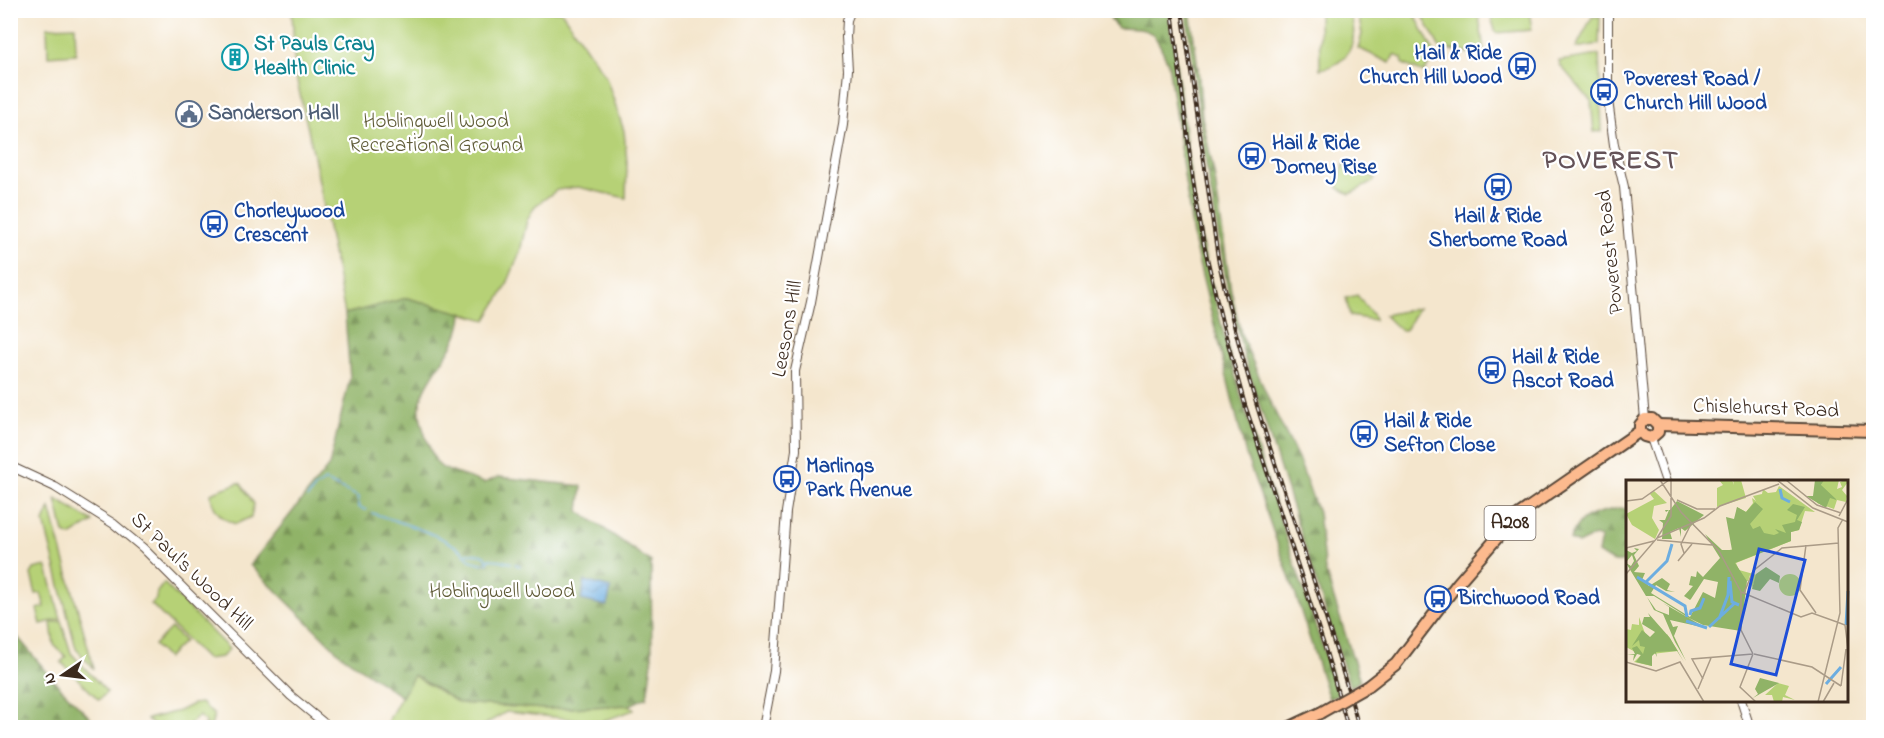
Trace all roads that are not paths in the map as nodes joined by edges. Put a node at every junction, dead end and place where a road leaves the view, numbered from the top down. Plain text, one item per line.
1 (851, 10) edge
2 (1608, 10) edge
3 (1645, 419) junction
4 (1658, 425) junction
5 (1640, 431) junction
6 (1874, 431) edge
7 (1651, 438) junction
8 (10, 466) edge
9 (1665, 480) edge
10 (1742, 702) edge
11 (330, 728) edge
12 (764, 728) edge
13 (1288, 728) edge
14 (1750, 728) edge

1 - 12 street, Leesons Hill
2 - 3 street, Poverest Road
3 - 4 main road
3 - 5 main road
4 - 6 main road, Chislehurst Road
4 - 7 main road
5 - 7 main road
5 - 13 main road, A208, bridge
7 - 9 street
8 - 11 street, St Paul's Wood Hill
10 - 14 street

